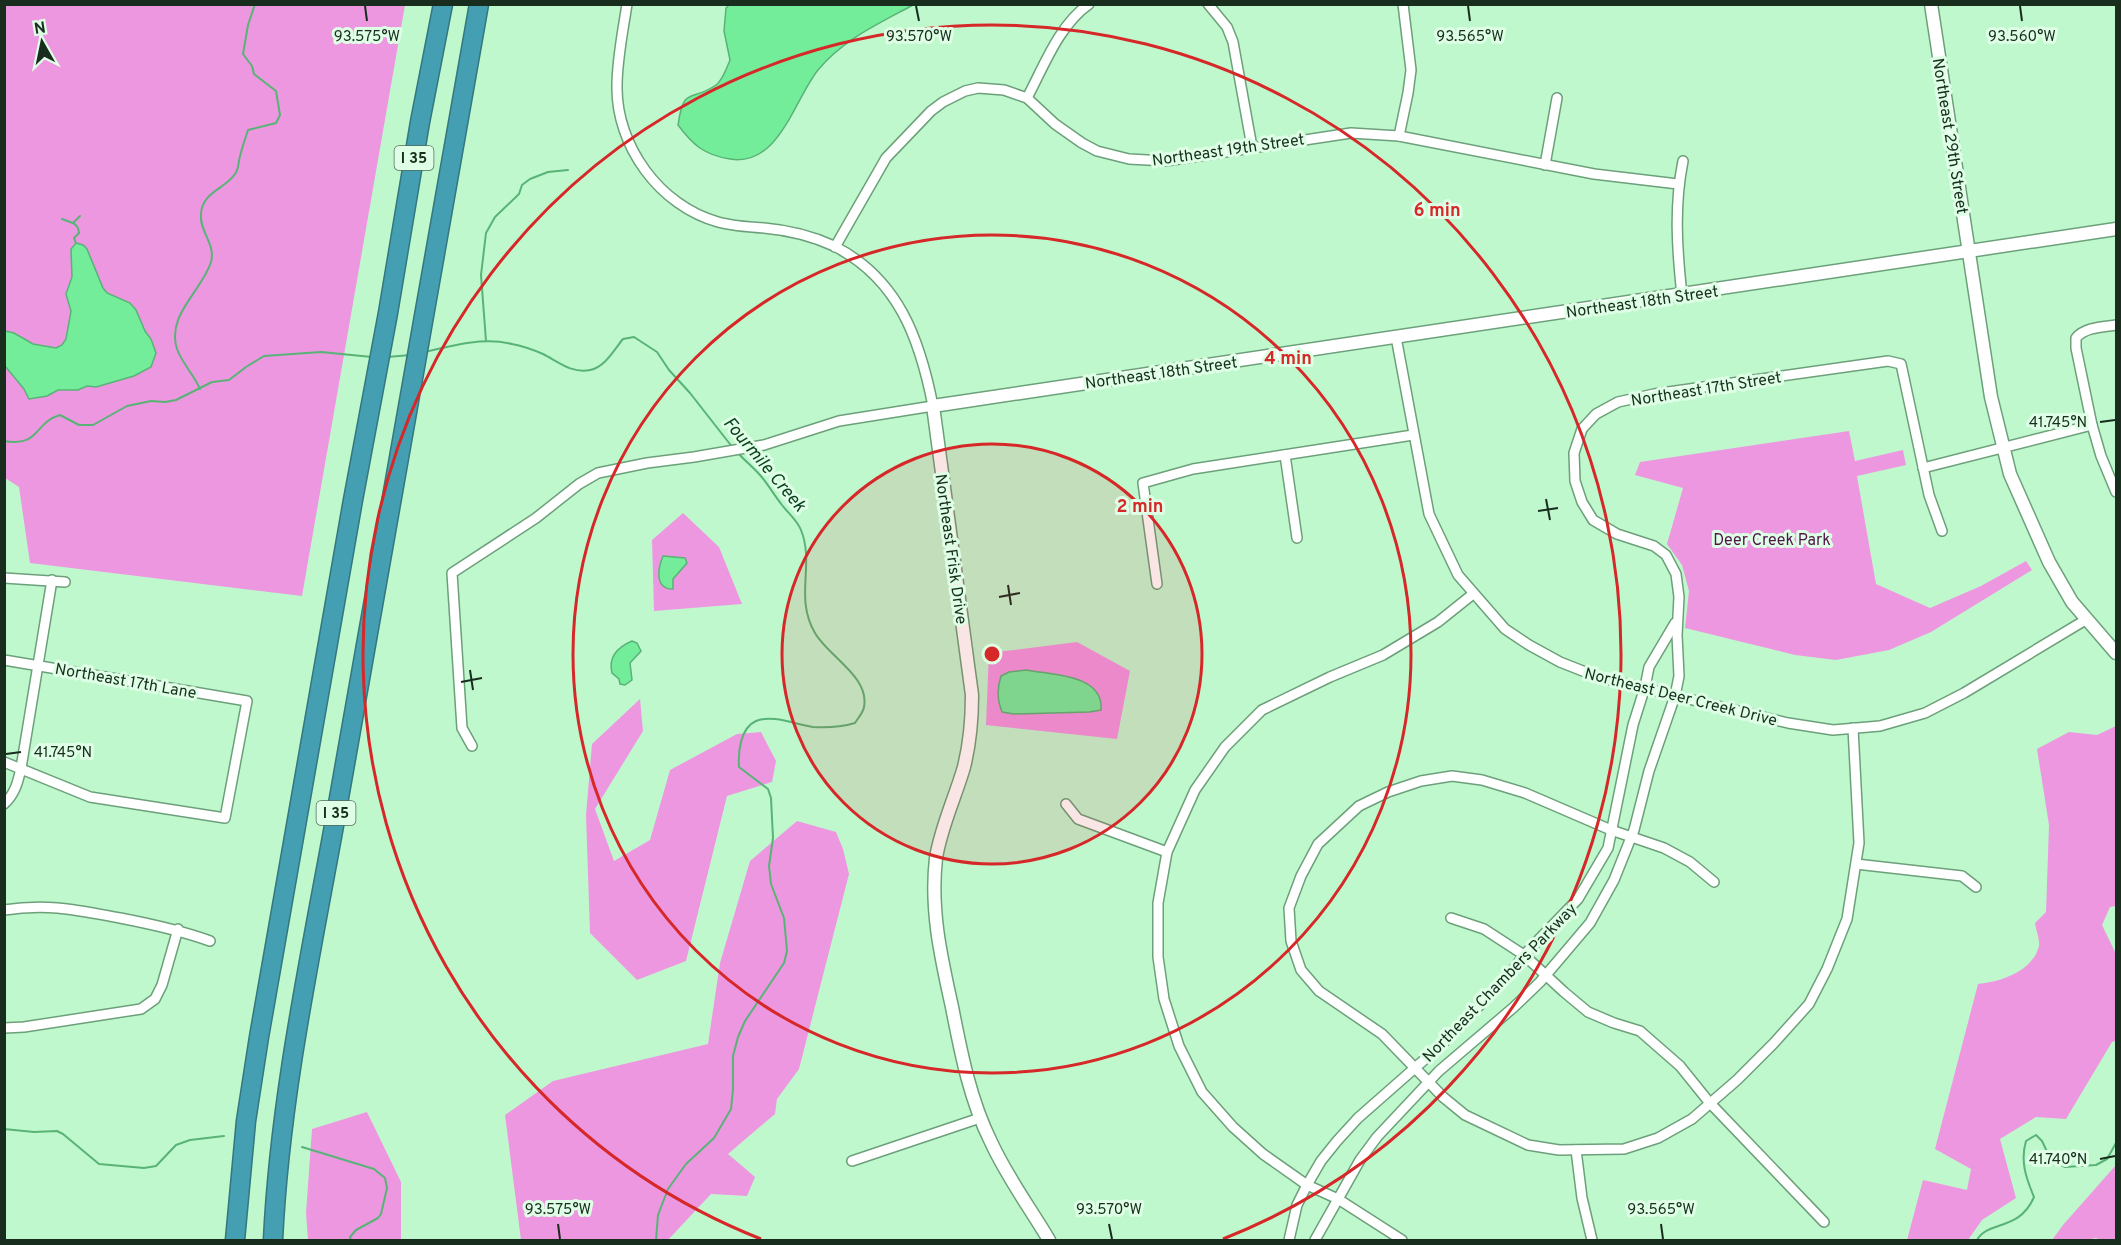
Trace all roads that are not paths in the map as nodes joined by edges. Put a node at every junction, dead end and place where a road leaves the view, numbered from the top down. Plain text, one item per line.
1 (443, 4) edge
2 (479, 4) edge
3 (627, 4) edge
4 (1089, 4) edge
5 (1208, 4) edge
6 (1403, 4) edge
7 (1931, 4) edge
8 (1026, 98) junction
9 (1557, 98) dead end
10 (1399, 136) junction
11 (1252, 147) junction
12 (1683, 161) dead end
13 (1545, 165) junction
14 (1678, 184) junction
15 (2116, 229) edge
16 (835, 247) junction
17 (1969, 252) junction
18 (1682, 295) junction
19 (2116, 325) edge
20 (1396, 337) junction
21 (933, 406) junction
22 (2092, 425) junction
23 (1413, 435) junction
24 (2003, 448) junction
25 (1285, 455) junction
26 (1923, 468) junction
27 (2116, 492) edge
28 (1942, 531) dead end
29 (1297, 538) dead end
30 (4, 578) edge
31 (52, 580) junction
32 (65, 582) dead end
33 (1157, 584) dead end
34 (1473, 594) junction
35 (1677, 616) junction
36 (2087, 619) junction
37 (2116, 653) edge
38 (4, 660) edge
39 (39, 665) junction
40 (1645, 687) junction
41 (1675, 696) junction
42 (1853, 728) junction
43 (472, 746) dead end
44 (4, 762) edge
45 (21, 768) junction
46 (4, 804) edge
47 (1066, 804) dead end
48 (1611, 831) junction
49 (1631, 837) junction
50 (1167, 852) junction
51 (1856, 864) junction
52 (1714, 882) dead end
53 (1976, 887) dead end
54 (4, 910) edge
55 (1451, 918) dead end
56 (177, 929) junction
57 (210, 941) dead end
58 (1524, 954) junction
59 (1546, 975) junction
60 (4, 1028) edge
61 (1416, 1068) junction
62 (1430, 1081) junction
63 (1709, 1102) junction
64 (980, 1118) junction
65 (1576, 1150) junction
66 (852, 1161) dead end
67 (1307, 1185) junction
68 (1338, 1199) junction
69 (1824, 1222) dead end
70 (235, 1240) edge
71 (273, 1240) edge
72 (1049, 1240) edge
73 (1289, 1240) edge
74 (1315, 1240) edge
75 (1402, 1240) edge
76 (1592, 1240) edge

1 - 70 highway, I 35
2 - 71 highway, I 35
3 - 16 street, Northeast Frisk Drive
4 - 8 street
5 - 11 street
6 - 10 street
7 - 17 street, Northeast 29th Street
8 - 11 street, Northeast 19th Street
8 - 16 street, Northeast 19th Street
9 - 13 street
10 - 11 street, Northeast 19th Street
10 - 13 street, Northeast 19th Street
12 - 14 street
13 - 14 street, Northeast 19th Street
14 - 18 street
15 - 17 street, Northeast 18th Street
16 - 21 street, Northeast Frisk Drive
17 - 18 street, Northeast 18th Street
17 - 24 street, Northeast 29th Street
18 - 20 street, Northeast 18th Street
19 - 22 street
20 - 21 street, Northeast 18th Street
20 - 23 street, Northeast Deer Creek Drive
21 - 43 street, Northeast 18th Street
21 - 64 street, Northeast Frisk Drive
22 - 24 street
22 - 27 street
23 - 25 street
23 - 34 street, Northeast Deer Creek Drive
24 - 26 street
24 - 36 street, Northeast 29th Street
25 - 29 street
25 - 33 street
26 - 28 street
26 - 35 street, Northeast 17th Street
30 - 31 street
31 - 32 street
31 - 39 street
34 - 40 street, Northeast Deer Creek Drive
34 - 50 street
35 - 40 street, Northeast 17th Street
35 - 41 street, Northeast 17th Street
36 - 37 street, Northeast 29th Street
36 - 42 street, Northeast Deer Creek Drive
38 - 39 street, Northeast 17th Lane
39 - 45 street
39 - 45 street, Northeast 17th Lane
40 - 41 street, Northeast Deer Creek Drive
40 - 48 street, Northeast Chambers Parkway
41 - 42 street, Northeast Deer Creek Drive
41 - 49 street, Northeast Chambers Parkway
42 - 51 street
44 - 45 street
45 - 46 street
47 - 50 street
48 - 49 street
48 - 58 street, Northeast Chambers Parkway
48 - 61 street
49 - 52 street
49 - 59 street, Northeast Chambers Parkway
50 - 67 street
51 - 53 street
51 - 63 street
54 - 56 street
55 - 58 street
56 - 57 street
56 - 60 street
58 - 59 street
58 - 61 street, Northeast Chambers Parkway
59 - 62 street, Northeast Chambers Parkway
59 - 63 street
61 - 62 street
61 - 67 street, Northeast Chambers Parkway
62 - 65 street
62 - 68 street, Northeast Chambers Parkway
63 - 65 street
63 - 69 street
64 - 66 street
64 - 72 street, Northeast Frisk Drive
65 - 76 street
67 - 68 street
67 - 73 street, Northeast Chambers Parkway
68 - 74 street, Northeast Chambers Parkway
68 - 75 street

